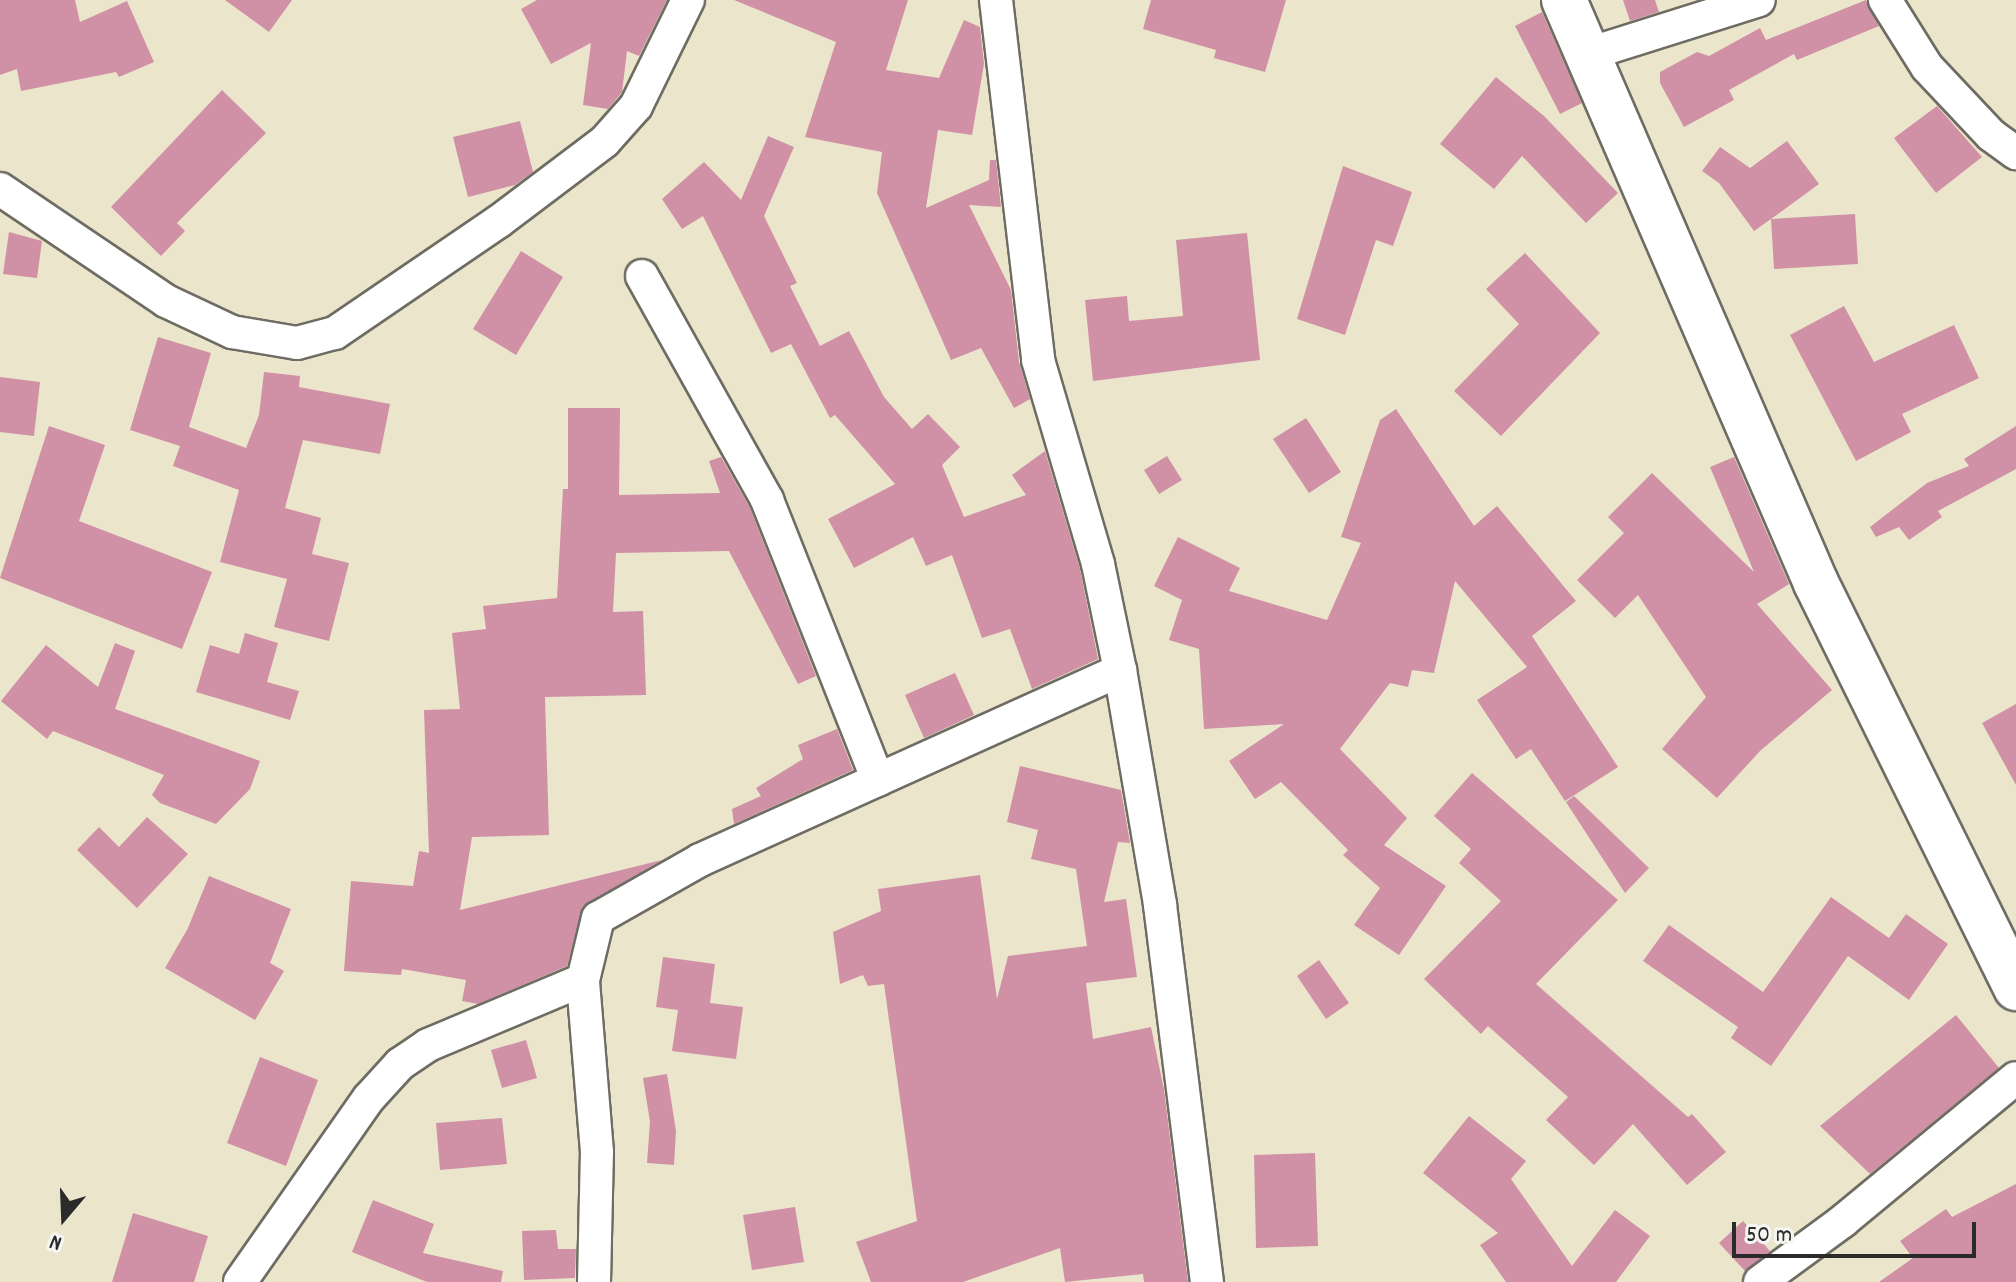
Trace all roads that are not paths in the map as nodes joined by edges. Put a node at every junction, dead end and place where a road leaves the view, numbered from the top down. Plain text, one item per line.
1 (688, 0) edge
2 (996, 0) edge
3 (1564, 0) edge
4 (1759, 0) edge
5 (1885, 0) edge
6 (1588, 54) junction
7 (2016, 153) edge
8 (0, 189) edge
9 (642, 276) dead end
10 (1120, 670) junction
11 (878, 780) junction
12 (583, 980) junction
13 (2016, 988) edge
14 (2016, 1078) edge
15 (240, 1282) edge
16 (594, 1282) edge
17 (1207, 1282) edge
18 (1760, 1282) edge

1 - 8 street
2 - 10 street
3 - 6 street
4 - 6 street
5 - 7 street
6 - 13 street
9 - 11 street
10 - 11 street
10 - 17 street
11 - 12 street
12 - 15 street
12 - 16 street
14 - 18 street

